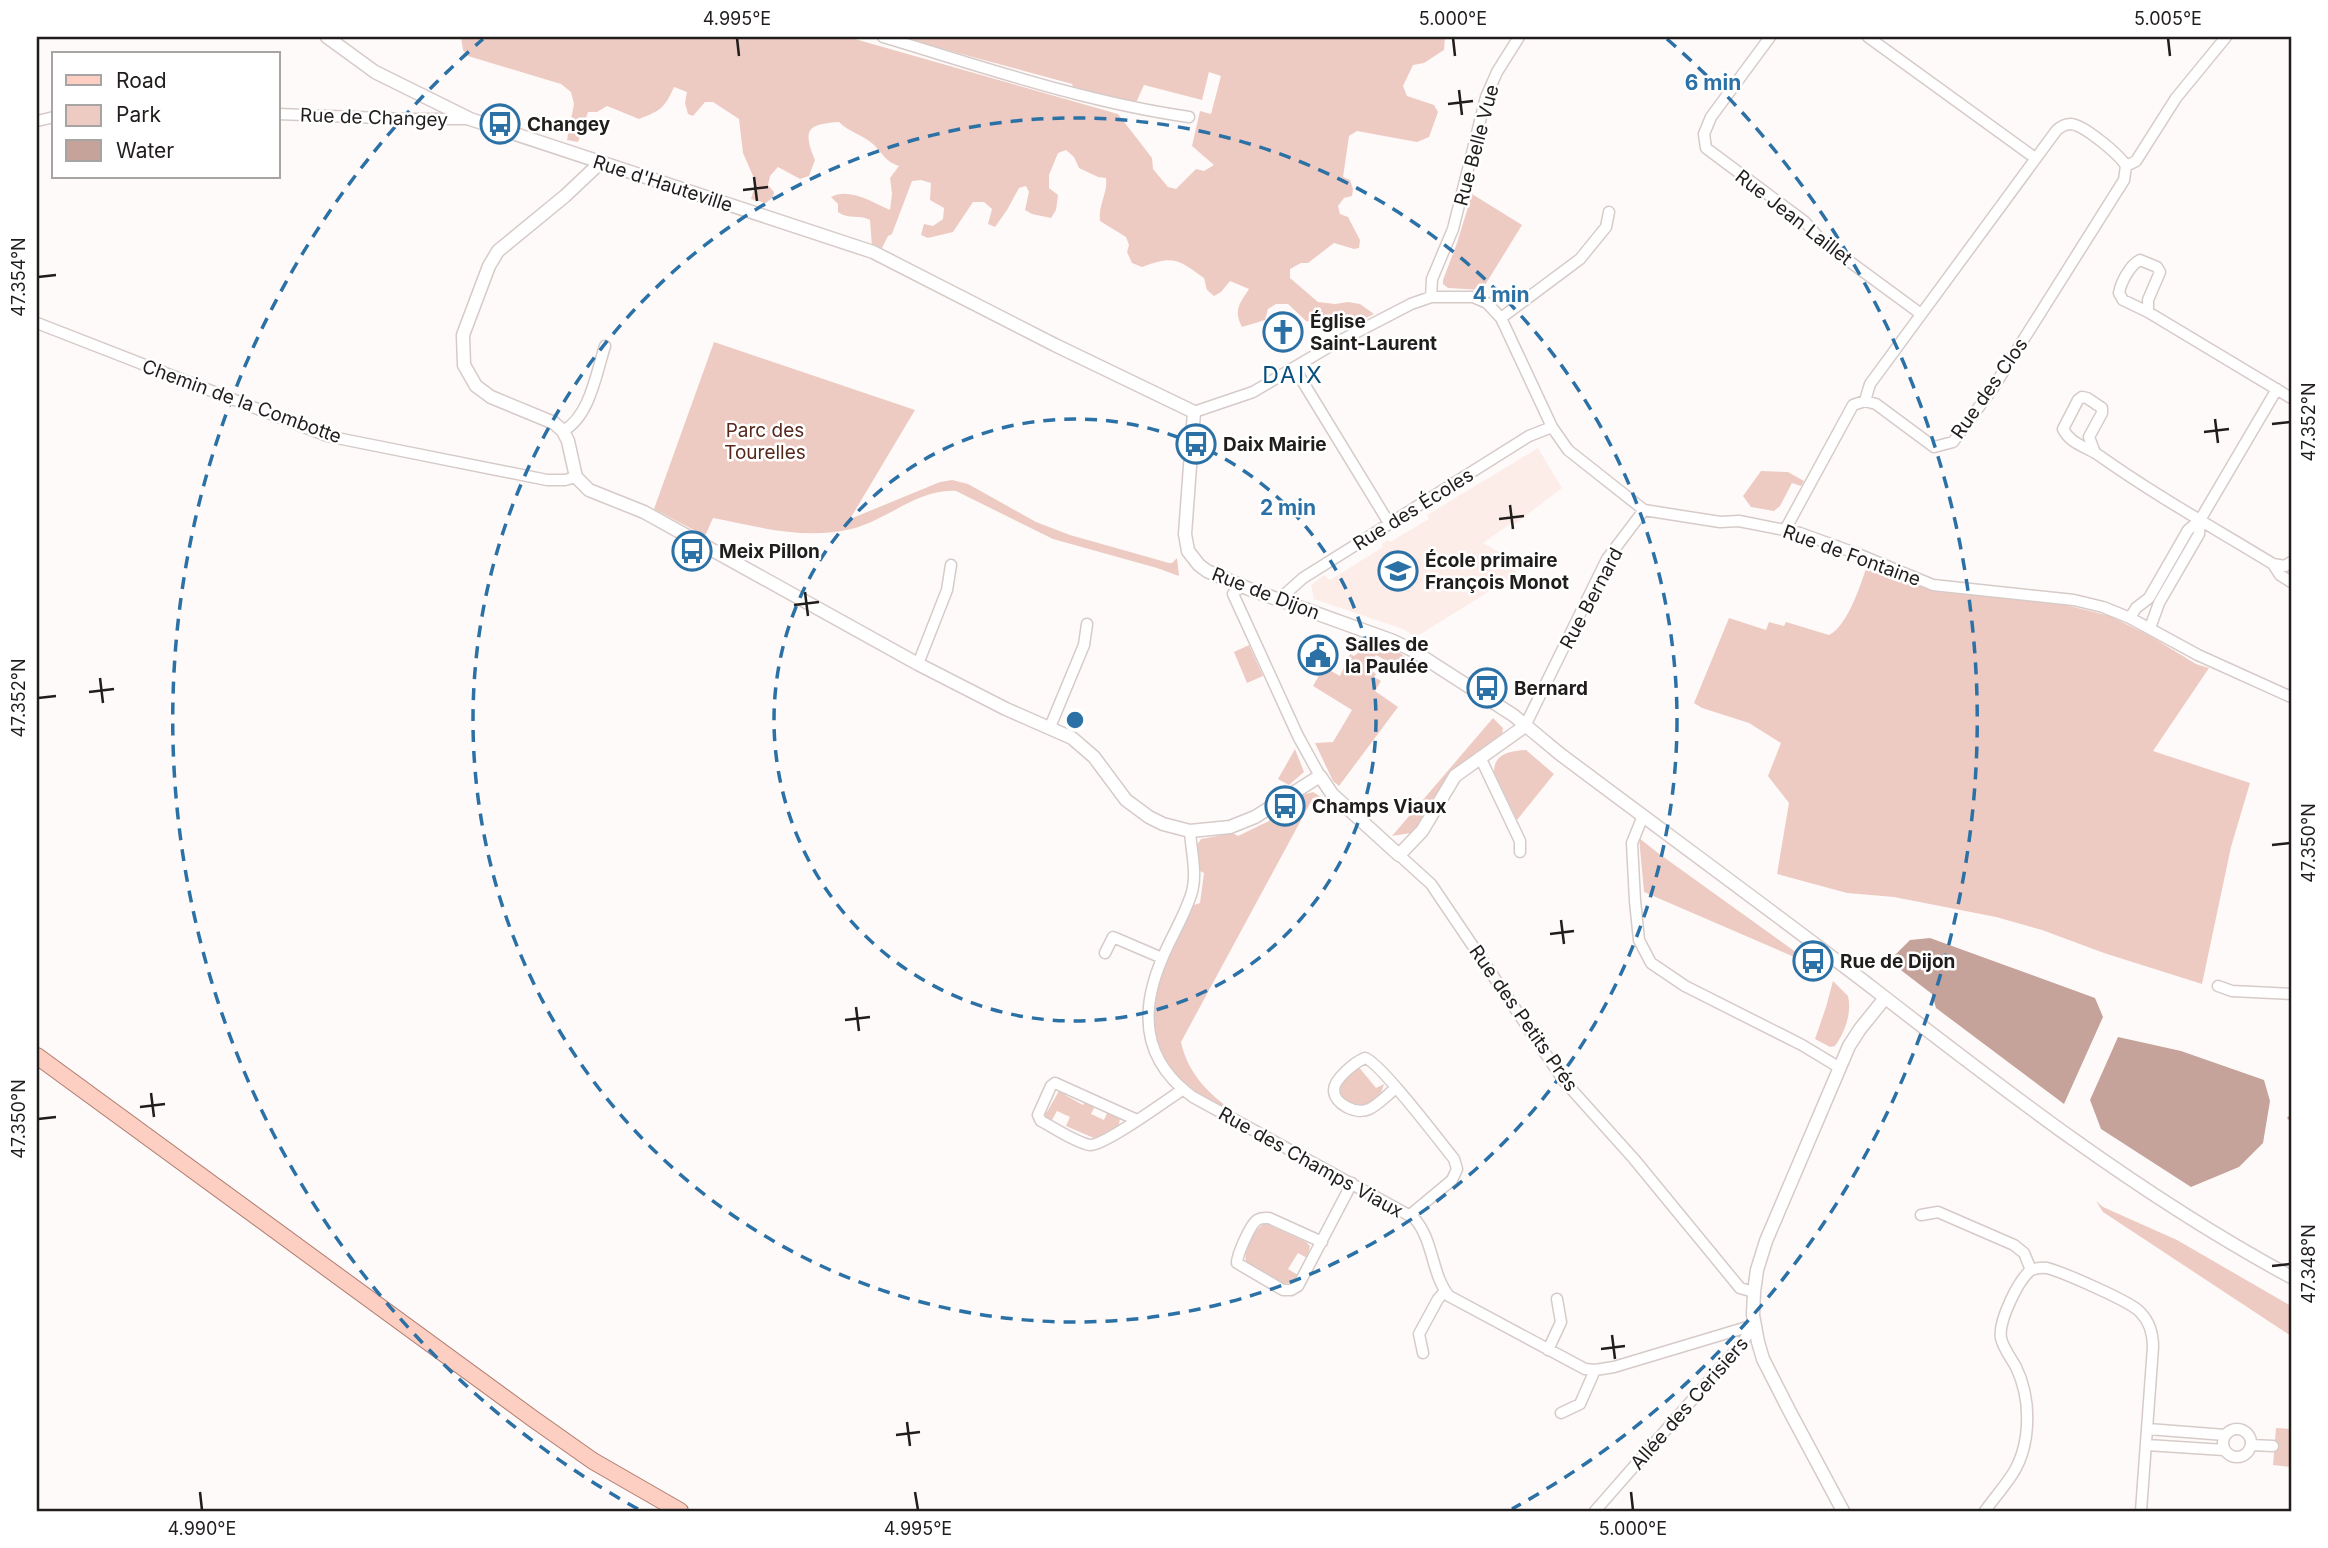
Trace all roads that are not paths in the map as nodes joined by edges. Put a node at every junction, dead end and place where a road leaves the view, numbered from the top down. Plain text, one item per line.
1 (327, 37) edge
2 (883, 37) edge
3 (1518, 37) edge
4 (1770, 37) edge
5 (1868, 37) edge
6 (2225, 37) edge
7 (280, 114) edge
8 (1189, 117) dead end
9 (470, 119) junction
10 (2035, 158) junction
11 (600, 163) junction
12 (2126, 166) junction
13 (1609, 212) dead end
14 (1431, 297) junction
15 (2148, 312) junction
16 (1921, 314) junction
17 (1501, 318) junction
18 (37, 323) edge
19 (605, 346) dead end
20 (1295, 369) junction
21 (2277, 389) junction
22 (2291, 397) edge
23 (1865, 401) junction
24 (1194, 412) junction
25 (1552, 427) junction
26 (563, 431) junction
27 (2095, 453) junction
28 (576, 477) junction
29 (1644, 510) junction
30 (2200, 520) junction
31 (1389, 523) junction
32 (1785, 530) junction
33 (2291, 562) edge
34 (2273, 564) junction
35 (951, 565) dead end
36 (2291, 582) edge
37 (1243, 587) junction
38 (1282, 601) junction
39 (2130, 618) junction
40 (1087, 624) dead end
41 (2150, 628) junction
42 (918, 664) junction
43 (2291, 696) edge
44 (1525, 726) junction
45 (1050, 727) junction
46 (1480, 757) junction
47 (1320, 776) junction
48 (1643, 816) junction
49 (1190, 831) junction
50 (1520, 852) dead end
51 (1399, 855) junction
52 (1105, 953) dead end
53 (1162, 958) junction
54 (2218, 986) dead end
55 (2291, 994) edge
56 (1885, 998) junction
57 (37, 1056) edge
58 (1840, 1068) junction
59 (1396, 1088) junction
60 (1182, 1090) junction
61 (1137, 1120) junction
62 (1352, 1183) junction
63 (1410, 1215) junction
64 (1921, 1215) dead end
65 (1322, 1242) junction
66 (2031, 1270) junction
67 (2291, 1277) edge
68 (1445, 1291) junction
69 (1754, 1292) junction
70 (1557, 1299) dead end
71 (1754, 1325) junction
72 (1548, 1350) junction
73 (1423, 1353) dead end
74 (1595, 1370) junction
75 (1561, 1413) dead end
76 (2148, 1429) junction
77 (2225, 1435) junction
78 (2251, 1444) junction
79 (2147, 1445) junction
80 (2273, 1446) dead end
81 (2224, 1450) junction
82 (1831, 1491) junction
83 (680, 1511) edge
84 (1595, 1511) edge
85 (1833, 1511) edge
86 (1843, 1511) edge
87 (1985, 1511) edge
88 (2141, 1511) edge

1 - 9 street, Rue d'Hauteville
2 - 8 street
3 - 14 street, Rue Belle Vue
4 - 16 street, Rue Jean Laillet
5 - 10 street
6 - 12 street
7 - 9 street, Rue de Changey
9 - 11 street, Rue d'Hauteville
10 - 12 street
10 - 16 street
11 - 24 street, Rue d'Hauteville
11 - 26 street
12 - 23 street, Rue des Clos
13 - 17 street
14 - 17 street, Rue de Fontaine
14 - 20 street, Rue de Fontaine
15 - 15 street
15 - 21 street
16 - 23 street
17 - 25 street, Rue de Fontaine
18 - 28 street, Chemin de la Combotte
19 - 26 street
20 - 24 street, Rue de Fontaine
20 - 31 street
21 - 22 street
21 - 30 street
23 - 32 street
24 - 37 street, Rue de Dijon
25 - 29 street, Rue de Fontaine
25 - 31 street, Rue des Écoles
26 - 28 street
27 - 27 street
27 - 30 street
28 - 42 street
29 - 32 street, Rue de Fontaine
29 - 44 street, Rue Bernard
30 - 34 street
30 - 39 street
30 - 41 street
31 - 38 street, Rue des Écoles
32 - 39 street, Rue de Fontaine
33 - 34 street
34 - 36 street
35 - 42 street
37 - 38 street, Rue de Dijon
37 - 47 street
38 - 44 street, Rue de Dijon
39 - 41 street, Rue de Fontaine
40 - 45 street
41 - 43 street, Rue de Fontaine
42 - 45 street
44 - 46 street
44 - 48 street, Rue de Dijon
45 - 49 street
46 - 50 street
46 - 51 street
47 - 49 street
47 - 51 street, Rue des Petits Prés
48 - 56 street, Rue de Dijon
48 - 58 street
49 - 53 street, Rue des Champs Viaux
51 - 69 street, Rue des Petits Prés
52 - 53 street
53 - 60 street, Rue des Champs Viaux
54 - 55 street
56 - 58 street
56 - 67 street, Rue de Dijon
57 - 83 main road
58 - 69 street
59 - 59 street
59 - 63 street
60 - 61 street
60 - 62 street, Rue des Champs Viaux
61 - 61 street
62 - 63 street, Rue des Champs Viaux
62 - 65 street
63 - 68 street, Rue des Champs Viaux
64 - 66 street
65 - 65 street
66 - 76 street
66 - 87 street
68 - 72 street
68 - 73 street
69 - 71 street
70 - 72 street
71 - 74 street
71 - 82 street
71 - 84 street, Allée des Cerisiers
72 - 74 street
74 - 75 street
76 - 77 street
76 - 79 street
77 - 78 street
77 - 81 street
78 - 80 street
78 - 81 street
79 - 81 street
79 - 88 street
82 - 85 street
82 - 86 street

